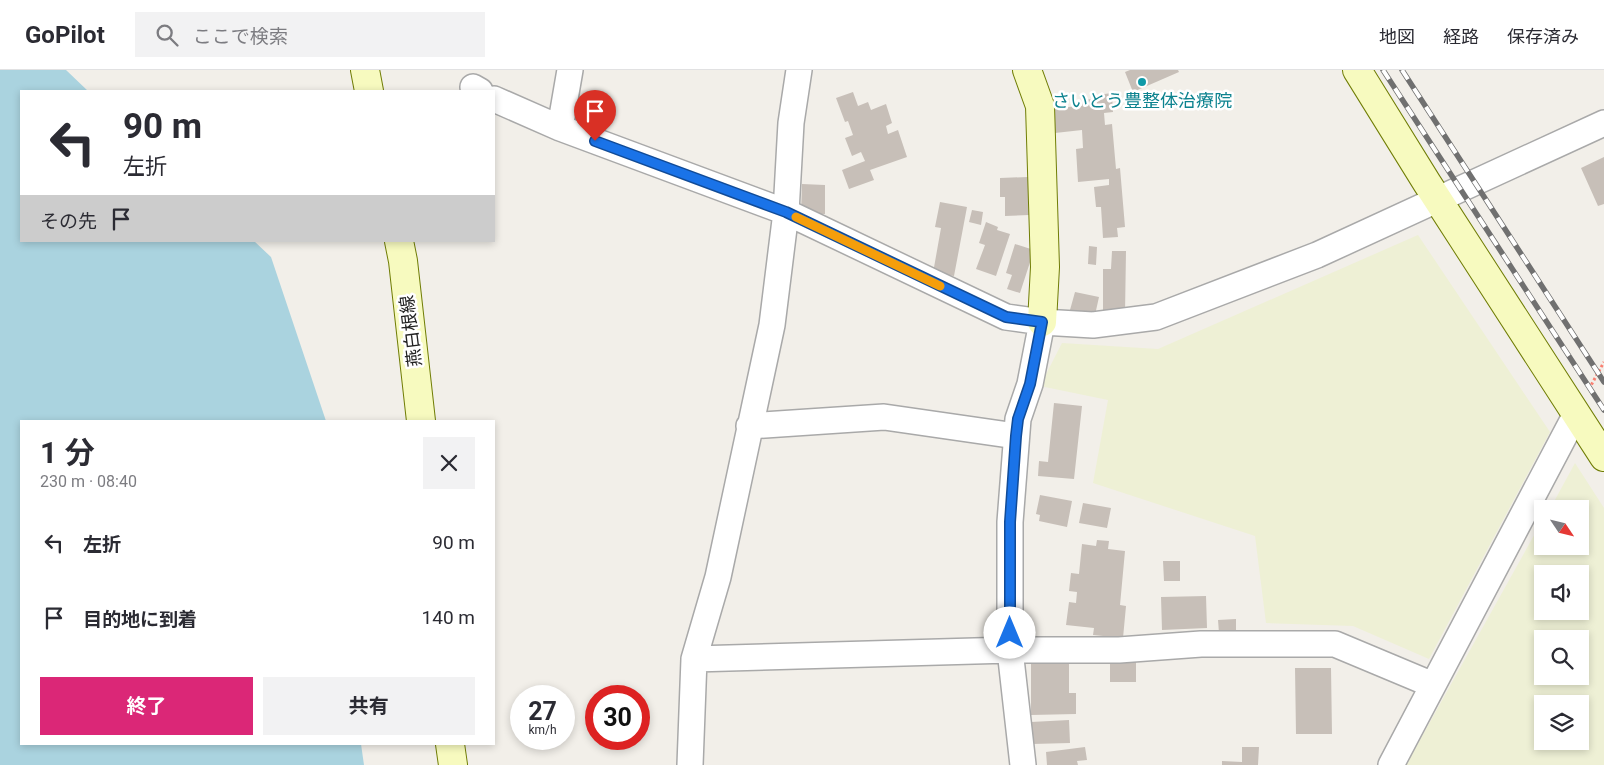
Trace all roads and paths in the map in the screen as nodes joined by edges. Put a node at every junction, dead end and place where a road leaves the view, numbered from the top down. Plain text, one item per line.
1 (365, 70) edge
2 (570, 70) edge
3 (799, 70) edge
4 (1027, 70) edge
5 (1357, 70) edge
6 (369, 90) edge
7 (495, 99) edge
8 (1604, 123) edge
9 (560, 128) junction
10 (1438, 198) junction
11 (786, 212) junction
12 (399, 242) edge
13 (1042, 322) junction
14 (1576, 414) junction
15 (421, 420) edge
16 (750, 426) junction
17 (1016, 436) junction
18 (1604, 457) edge
19 (1010, 650) junction
20 (694, 659) junction
21 (1434, 686) junction
22 (450, 745) edge
23 (453, 765) edge
24 (690, 765) edge
25 (1023, 765) edge
26 (1391, 765) edge

1 - 6 street
2 - 9 street
3 - 11 street
4 - 13 street
5 - 10 street
7 - 9 street
8 - 10 street
9 - 11 street
10 - 13 street
10 - 14 street
11 - 13 street
11 - 16 street
12 - 15 street, 燕白根線
13 - 17 street
14 - 18 street
14 - 21 street
16 - 17 street
16 - 20 street
17 - 19 street
19 - 20 street
19 - 21 street
19 - 25 street
20 - 24 street
21 - 26 street
22 - 23 street

